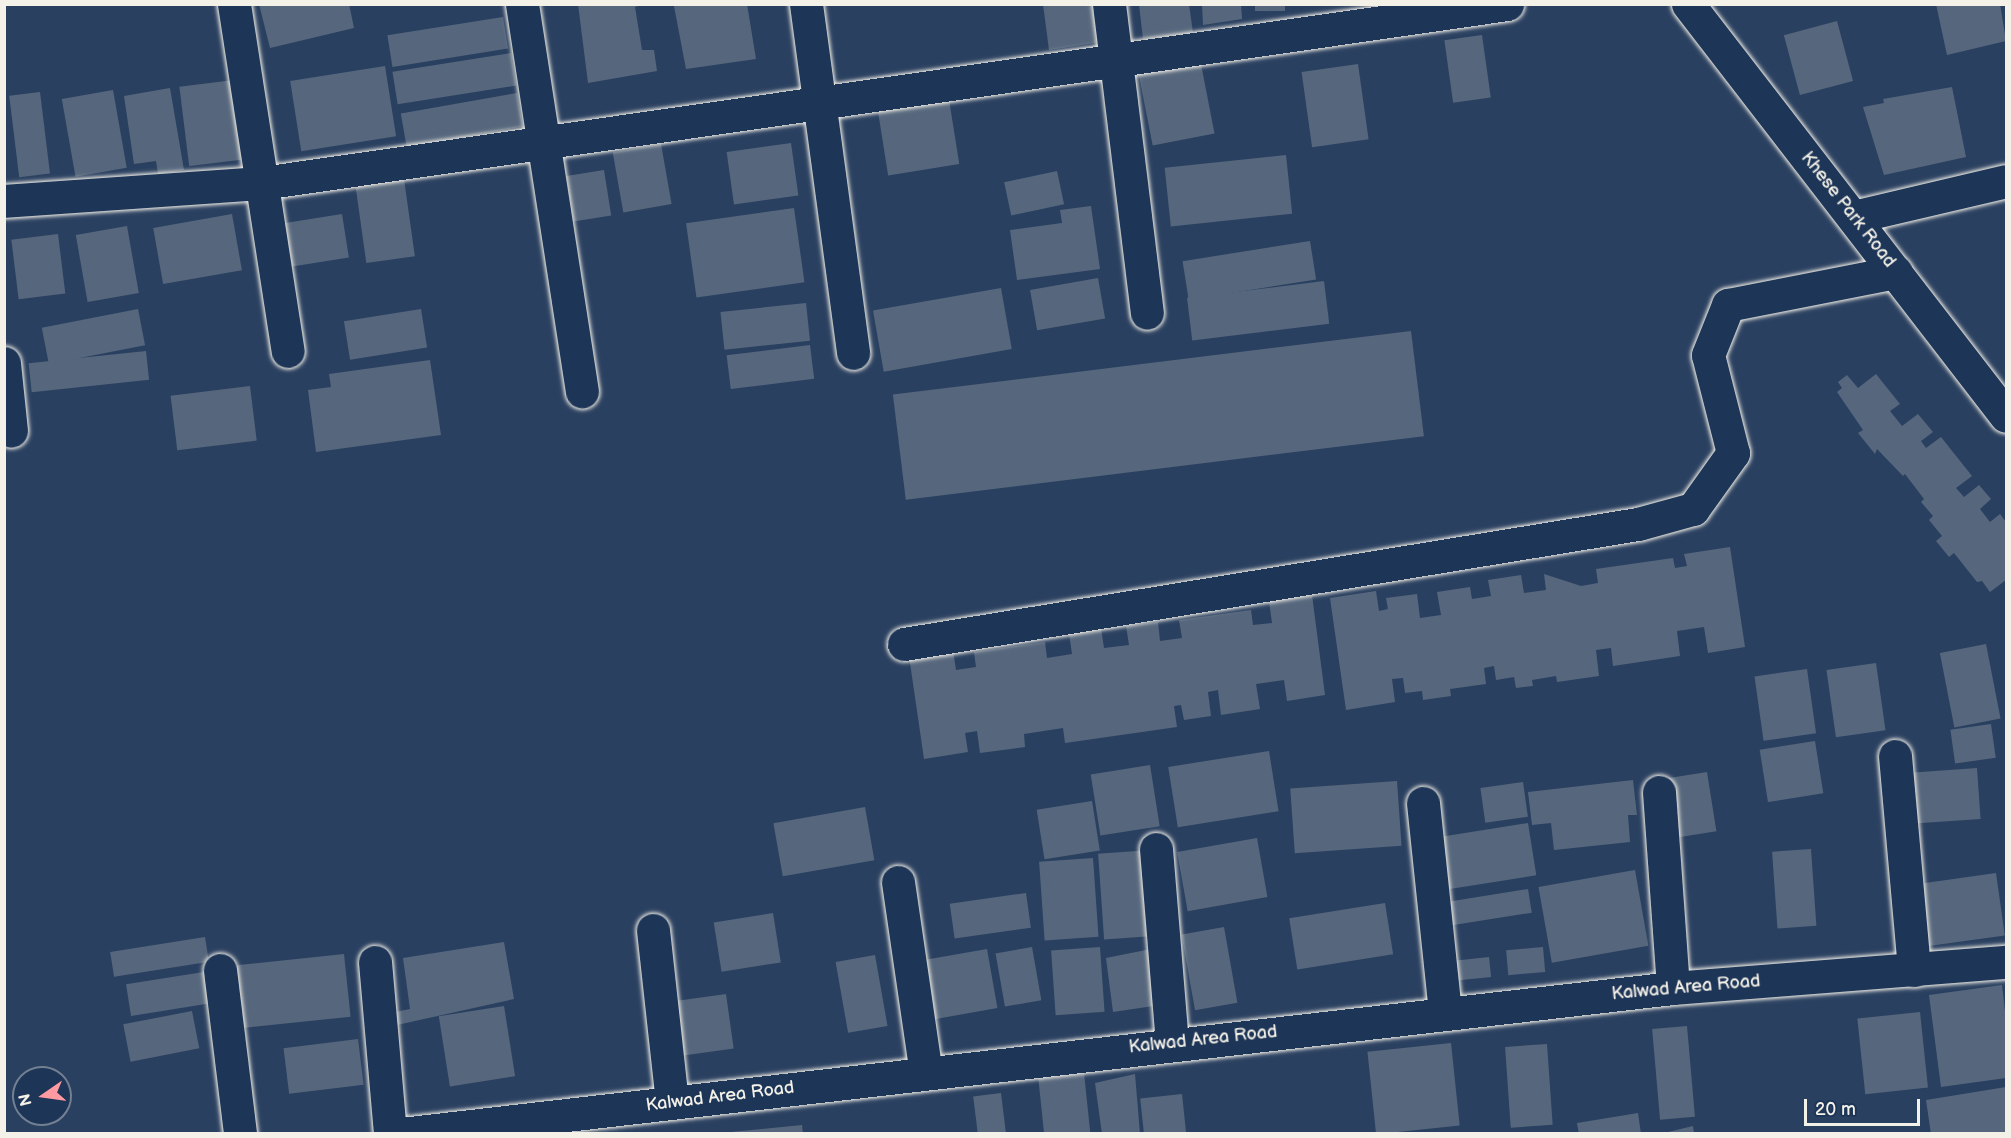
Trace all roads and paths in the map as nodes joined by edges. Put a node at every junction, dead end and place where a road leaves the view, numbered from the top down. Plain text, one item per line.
1 (234, 4) edge
2 (522, 4) edge
3 (806, 4) edge
4 (1109, 4) edge
5 (1507, 4) edge
6 (1688, 4) edge
7 (1116, 61) junction
8 (820, 105) junction
9 (543, 143) junction
10 (2007, 182) edge
11 (262, 183) junction
12 (4, 201) edge
13 (1853, 217) junction
14 (1896, 272) junction
15 (1147, 313) dead end
16 (288, 351) dead end
17 (853, 353) dead end
18 (4, 363) edge
19 (582, 391) dead end
20 (2007, 416) edge
21 (11, 431) dead end
22 (904, 644) dead end
23 (1895, 756) dead end
24 (1659, 792) dead end
25 (1423, 803) dead end
26 (1156, 849) dead end
27 (898, 882) dead end
28 (653, 930) dead end
29 (375, 962) dead end
30 (2007, 962) edge
31 (220, 970) dead end
32 (1914, 970) junction
33 (1673, 988) junction
34 (1445, 1014) junction
35 (1172, 1043) junction
36 (926, 1073) junction
37 (672, 1102) junction
38 (240, 1134) edge
39 (390, 1134) edge
40 (401, 1134) edge

1 - 11 street
2 - 9 street
3 - 8 street
4 - 7 street
5 - 7 street
6 - 13 street, Khese Park Road
7 - 8 street
7 - 15 street
8 - 9 street
8 - 17 street
9 - 11 street
9 - 19 street
10 - 13 street
11 - 12 street
11 - 16 street
13 - 14 street, Khese Park Road
14 - 20 street, Khese Park Road
14 - 22 street
18 - 21 street
23 - 32 street
24 - 33 street
25 - 34 street
26 - 35 street
27 - 36 street
28 - 37 street
29 - 39 street
30 - 32 street, Kalwad Area Road
31 - 38 street
32 - 33 street, Kalwad Area Road
33 - 34 street, Kalwad Area Road
34 - 35 street, Kalwad Area Road
35 - 36 street, Kalwad Area Road
36 - 37 street, Kalwad Area Road
37 - 40 street, Kalwad Area Road

